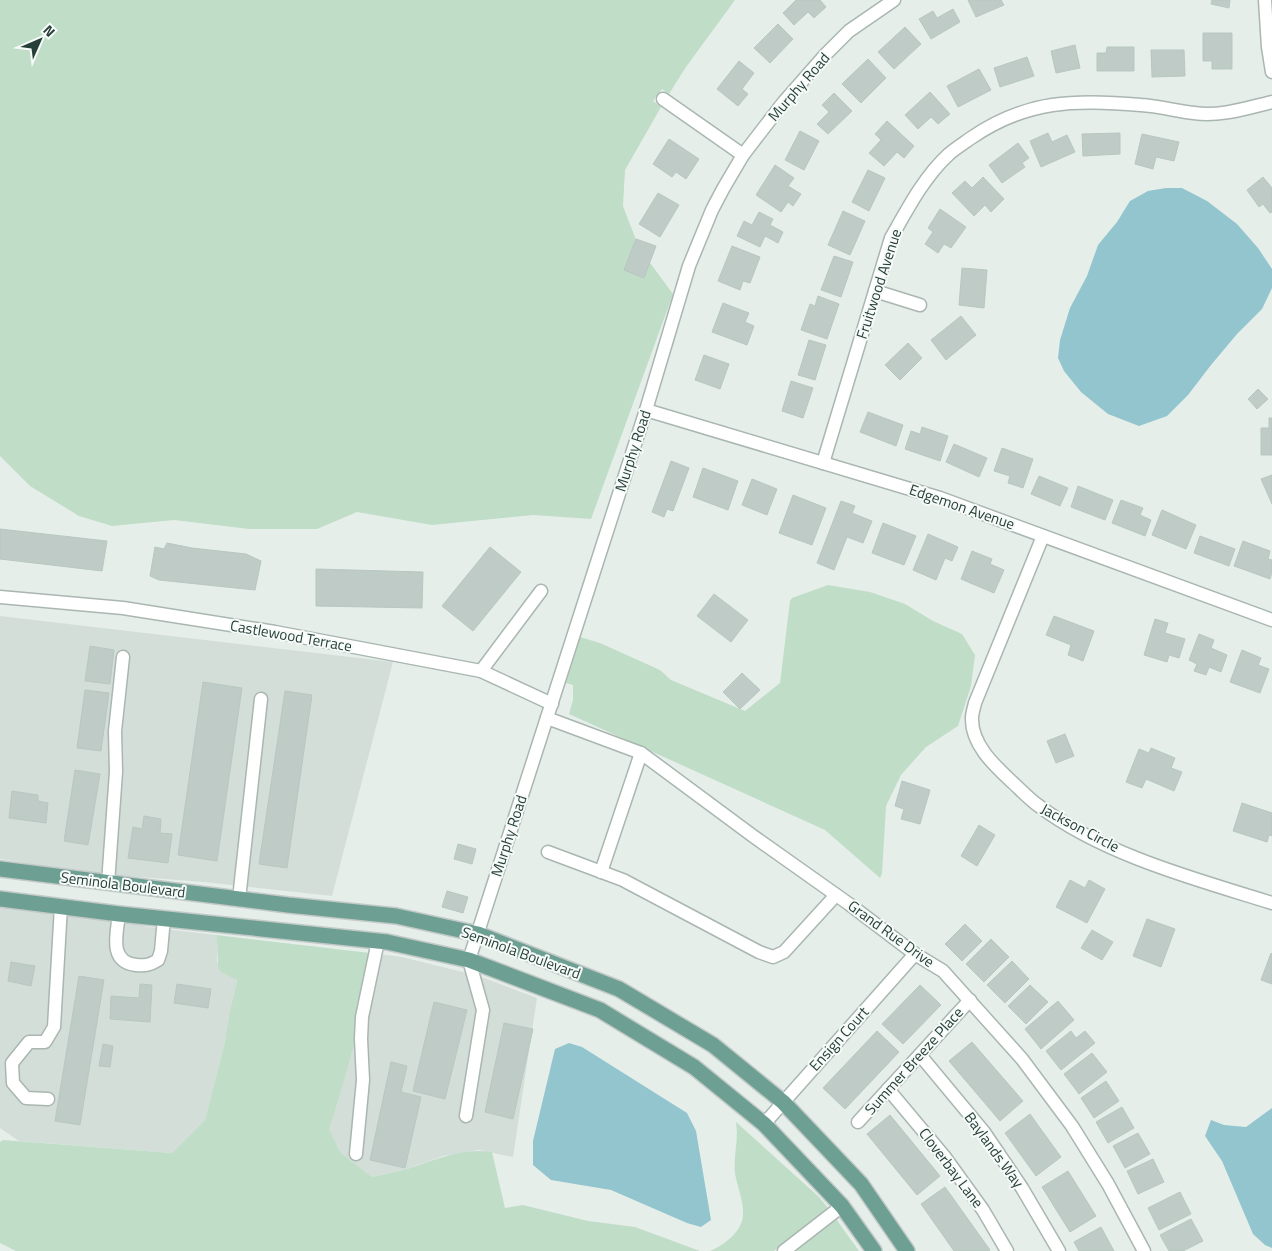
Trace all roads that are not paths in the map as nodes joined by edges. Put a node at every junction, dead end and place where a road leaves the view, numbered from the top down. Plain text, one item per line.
1 (894, 0) edge
2 (1265, 0) edge
3 (1272, 72) edge
4 (663, 99) dead end
5 (1272, 102) edge
6 (743, 155) junction
7 (875, 291) junction
8 (920, 305) dead end
9 (646, 410) junction
10 (823, 463) junction
11 (1043, 536) junction
12 (541, 591) dead end
13 (0, 597) edge
14 (1272, 620) edge
15 (123, 657) dead end
16 (481, 671) junction
17 (262, 700) dead end
18 (552, 704) junction
19 (547, 718) junction
20 (640, 753) junction
21 (548, 852) dead end
22 (0, 869) edge
23 (601, 872) junction
24 (108, 883) junction
25 (836, 895) junction
26 (0, 899) edge
27 (239, 899) junction
28 (1272, 903) edge
29 (61, 906) junction
30 (119, 914) junction
31 (164, 918) junction
32 (478, 934) junction
33 (378, 941) junction
34 (915, 954) junction
35 (469, 960) junction
36 (970, 1000) junction
37 (920, 1055) junction
38 (888, 1089) junction
39 (48, 1098) dead end
40 (783, 1102) junction
41 (466, 1116) dead end
42 (858, 1122) dead end
43 (764, 1124) junction
44 (356, 1154) dead end
45 (842, 1206) junction
46 (784, 1251) edge
47 (874, 1251) edge
48 (907, 1251) edge
49 (1007, 1251) edge
50 (1060, 1251) edge
51 (1144, 1251) edge

1 - 6 street, Murphy Road
2 - 3 street
4 - 6 street
5 - 7 street, Fruitwood Avenue
6 - 9 street, Murphy Road
7 - 8 street
7 - 10 street, Fruitwood Avenue
9 - 10 street, Edgemon Avenue
9 - 18 street, Murphy Road
10 - 11 street, Edgemon Avenue
11 - 14 street, Edgemon Avenue
11 - 28 street, Jackson Circle
12 - 16 street
13 - 16 street, Castlewood Terrace
15 - 24 street
16 - 18 street, Castlewood Terrace
17 - 27 street
18 - 19 street, Murphy Road
19 - 20 street, Grand Rue Drive
19 - 32 street, Murphy Road
20 - 23 street
20 - 25 street, Grand Rue Drive
21 - 23 street
22 - 24 main road, Seminola Boulevard
23 - 25 street
24 - 27 main road, Seminola Boulevard
25 - 34 street, Grand Rue Drive
26 - 29 main road, Seminola Boulevard
27 - 32 main road, Seminola Boulevard
29 - 30 main road, Seminola Boulevard
29 - 39 street
30 - 31 main road, Seminola Boulevard
30 - 31 street
31 - 33 main road, Seminola Boulevard
32 - 35 street, Murphy Road
32 - 40 main road, Seminola Boulevard
33 - 35 main road, Seminola Boulevard
33 - 44 street
34 - 36 street, Grand Rue Drive
34 - 40 street, Ensign Court
35 - 41 street
35 - 43 main road, Seminola Boulevard
36 - 37 street, Summer Breeze Place
36 - 51 street, Grand Rue Drive
37 - 38 street, Summer Breeze Place
37 - 50 street, Baylands Way
38 - 42 street, Summer Breeze Place
38 - 49 street, Cloverbay Lane
40 - 43 street, Ensign Court
40 - 48 main road, Seminola Boulevard
43 - 45 main road, Seminola Boulevard
45 - 46 street
45 - 47 main road, Seminola Boulevard

